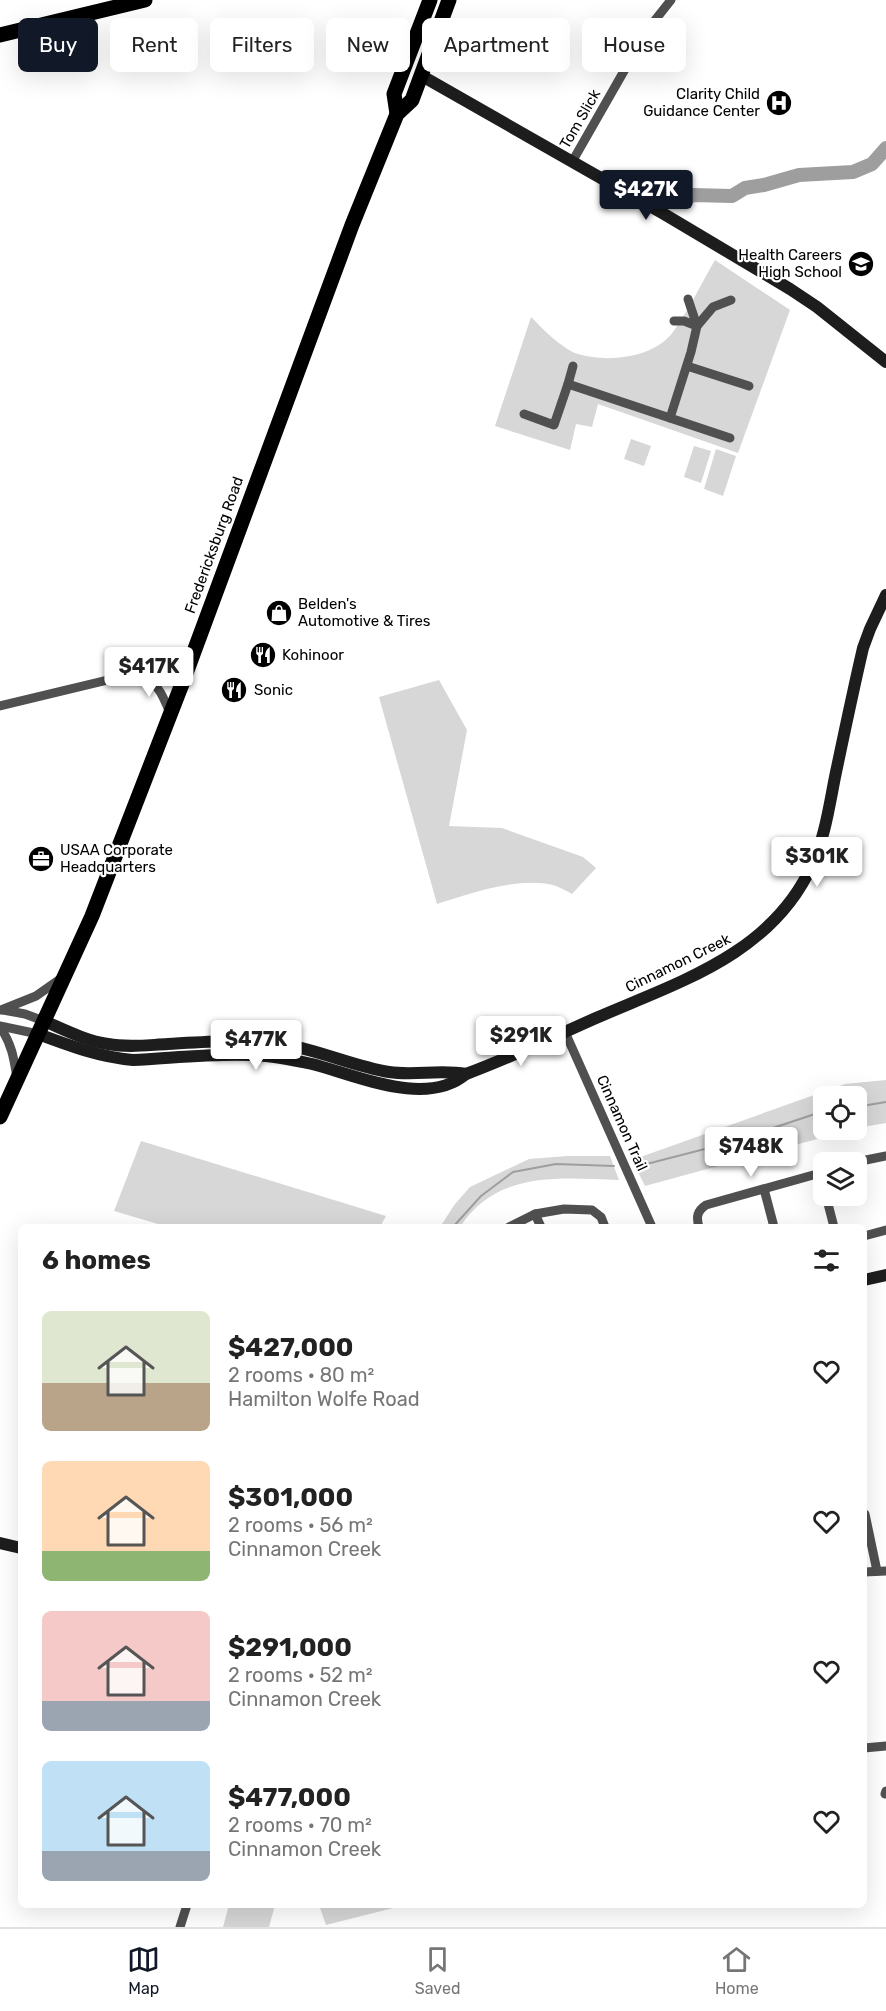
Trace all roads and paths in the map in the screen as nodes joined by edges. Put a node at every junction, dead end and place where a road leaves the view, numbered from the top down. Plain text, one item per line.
1 (145, 0) edge
2 (430, 0) edge
3 (449, 0) edge
4 (672, 0) edge
5 (0, 35) edge
6 (410, 51) joint
7 (402, 72) edge
8 (422, 76) junction
9 (397, 114) junction
10 (572, 162) junction
11 (688, 299) dead end
12 (731, 300) dead end
13 (674, 321) dead end
14 (697, 327) junction
15 (886, 362) edge
16 (573, 366) dead end
17 (687, 366) junction
18 (568, 384) junction
19 (749, 386) dead end
20 (524, 414) dead end
21 (670, 418) junction
22 (730, 438) dead end
23 (886, 595) edge
24 (191, 660) junction
25 (133, 674) junction
26 (0, 706) edge
27 (171, 714) junction
28 (64, 975) junction
29 (1, 1010) edge
30 (0, 1027) edge
31 (41, 1028) junction
32 (565, 1032) junction
33 (148, 1045) junction
34 (148, 1059) junction
35 (426, 1074) junction
36 (466, 1074) junction
37 (17, 1079) junction
38 (426, 1088) junction
39 (0, 1118) edge
40 (886, 1156) edge
41 (867, 1160) edge
42 (813, 1175) edge
43 (764, 1189) junction
44 (829, 1206) edge
45 (535, 1214) junction
46 (514, 1224) edge
47 (540, 1224) edge
48 (604, 1224) edge
49 (651, 1224) edge
50 (698, 1224) edge
51 (773, 1224) edge
52 (833, 1224) edge
53 (886, 1230) edge
54 (867, 1235) edge
55 (886, 1275) edge
56 (867, 1279) edge
57 (867, 1521) edge
58 (0, 1544) edge
59 (18, 1547) edge
60 (881, 1571) edge
61 (886, 1746) edge
62 (867, 1748) edge
63 (187, 1908) edge
64 (180, 1927) edge

1 - 5 main road
2 - 6 main road, Fredericksburg Road
3 - 8 main road, Fredericksburg Road
4 - 10 street, Tom Slick
6 - 8 main road
7 - 9 main road, Fredericksburg Road
8 - 9 main road, Fredericksburg Road
8 - 10 street
9 - 24 main road, Fredericksburg Road
10 - 15 street
11 - 14 street
12 - 14 street
13 - 14 street
14 - 17 street
16 - 18 street
17 - 19 street
17 - 21 street
18 - 20 street
18 - 21 street
21 - 22 street
23 - 32 street, Cinnamon Creek
24 - 25 street
24 - 27 main road, Fredericksburg Road
25 - 26 street
25 - 27 street
27 - 28 main road, Fredericksburg Road
28 - 29 street
28 - 31 main road, Fredericksburg Road
29 - 31 street
30 - 31 street
30 - 37 street
31 - 33 street, Cinnamon Creek
31 - 34 street, Cinnamon Creek
31 - 37 main road, Fredericksburg Road
32 - 36 street, Cinnamon Creek
32 - 49 street, Cinnamon Trail
33 - 34 street
33 - 35 street, Cinnamon Creek
34 - 38 street, Cinnamon Creek
35 - 36 street, Cinnamon Creek
35 - 38 street
36 - 38 street, Cinnamon Creek
37 - 39 main road, Fredericksburg Road
40 - 41 street
42 - 43 street
43 - 50 street
43 - 51 street
44 - 52 street
45 - 46 street
45 - 47 street
45 - 48 street
53 - 54 street
55 - 56 street
57 - 60 street
58 - 59 street
61 - 62 street
63 - 64 street

